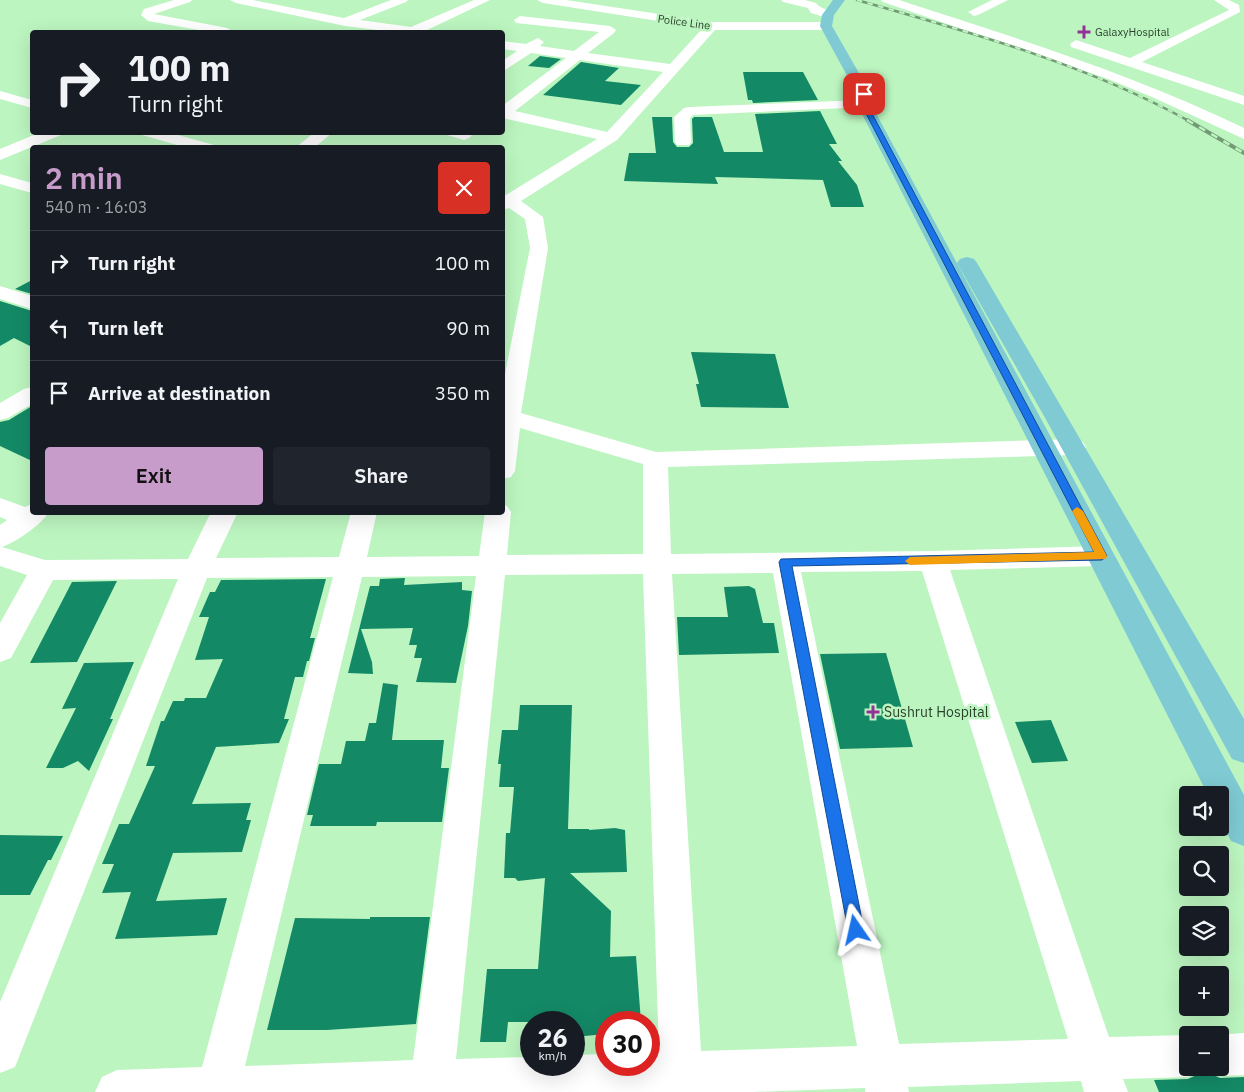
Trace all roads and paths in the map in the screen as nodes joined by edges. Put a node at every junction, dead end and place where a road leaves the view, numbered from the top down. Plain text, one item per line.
1 (186, 0) edge
2 (236, 0) edge
3 (368, 0) edge
4 (484, 0) edge
5 (545, 0) edge
6 (787, 0) edge
7 (839, 0) edge
8 (887, 0) edge
9 (1002, 0) edge
10 (1220, 0) edge
11 (397, 2) edge
12 (635, 14) junction
13 (993, 18) dead end
14 (520, 20) junction
15 (827, 20) junction
16 (345, 22) junction
17 (561, 24) junction
18 (712, 26) junction
19 (507, 28) dead end
20 (216, 30) edge
21 (324, 30) dead end
22 (399, 30) edge
23 (416, 30) edge
24 (610, 30) junction
25 (1067, 42) dead end
26 (505, 45) edge
27 (530, 49) junction
28 (577, 55) junction
29 (1132, 62) junction
30 (505, 66) edge
31 (673, 69) junction
32 (0, 95) edge
33 (864, 99) junction
34 (1244, 101) edge
35 (30, 103) edge
36 (505, 111) edge
37 (505, 113) edge
38 (1244, 134) edge
39 (49, 135) edge
40 (322, 135) edge
41 (180, 136) edge
42 (611, 137) junction
43 (683, 142) dead end
44 (160, 145) edge
45 (201, 145) edge
46 (307, 145) edge
47 (0, 155) edge
48 (0, 179) edge
49 (30, 187) edge
50 (505, 202) edge
51 (0, 292) edge
52 (30, 302) edge
53 (18, 396) edge
54 (0, 413) edge
55 (506, 416) edge
56 (505, 430) edge
57 (1044, 448) junction
58 (1074, 448) junction
59 (655, 460) junction
60 (0, 507) edge
61 (30, 514) edge
62 (32, 515) edge
63 (224, 515) edge
64 (363, 515) edge
65 (498, 515) edge
66 (0, 538) edge
67 (0, 556) edge
68 (1102, 556) junction
69 (933, 561) junction
70 (785, 562) junction
71 (657, 564) junction
72 (492, 565) junction
73 (351, 566) junction
74 (197, 568) junction
75 (44, 570) junction
76 (0, 650) edge
77 (1244, 749) edge
78 (1244, 830) edge
79 (0, 1052) edge
80 (1229, 1054) edge
81 (1244, 1054) edge
82 (1179, 1058) edge
83 (1100, 1076) edge
84 (885, 1079) edge
85 (681, 1083) edge
86 (432, 1087) edge
87 (217, 1090) edge
88 (117, 1092) edge

1 - 20 street
2 - 16 street
3 - 11 street
4 - 23 street
5 - 12 street, Police Line
5 - 14 street
6 - 15 street
7 - 15 main road
8 - 38 street
9 - 13 street
10 - 29 street
11 - 16 street
12 - 18 street, Police Line
12 - 24 street
14 - 17 street
14 - 19 street
15 - 18 street, Police Line
15 - 33 main road
16 - 21 street
16 - 22 street
17 - 24 street
17 - 27 street
18 - 31 street
24 - 28 street
25 - 29 street
26 - 27 street
27 - 28 street
27 - 30 street
28 - 31 street
28 - 36 street
29 - 34 street
31 - 42 street
32 - 35 street
33 - 43 street
33 - 57 main road
33 - 58 main road
37 - 42 street
39 - 47 street
40 - 46 street
41 - 44 street
41 - 45 street
42 - 50 street
48 - 49 street
50 - 55 street
51 - 52 street
53 - 54 street
55 - 56 street
55 - 59 street
57 - 58 street
57 - 59 street
57 - 68 main road
58 - 77 main road
59 - 71 street
60 - 61 street
62 - 66 street
63 - 74 street
64 - 73 street
65 - 72 street
67 - 75 street
68 - 69 street
68 - 78 main road
69 - 70 street
69 - 83 street
70 - 71 street
70 - 84 street
71 - 72 street
71 - 85 street
72 - 73 street
72 - 86 street
73 - 74 street
73 - 87 street
74 - 75 street
74 - 79 street
75 - 76 street
80 - 81 street
82 - 83 street
83 - 84 street
84 - 85 street
85 - 86 street
86 - 87 street
87 - 88 street

